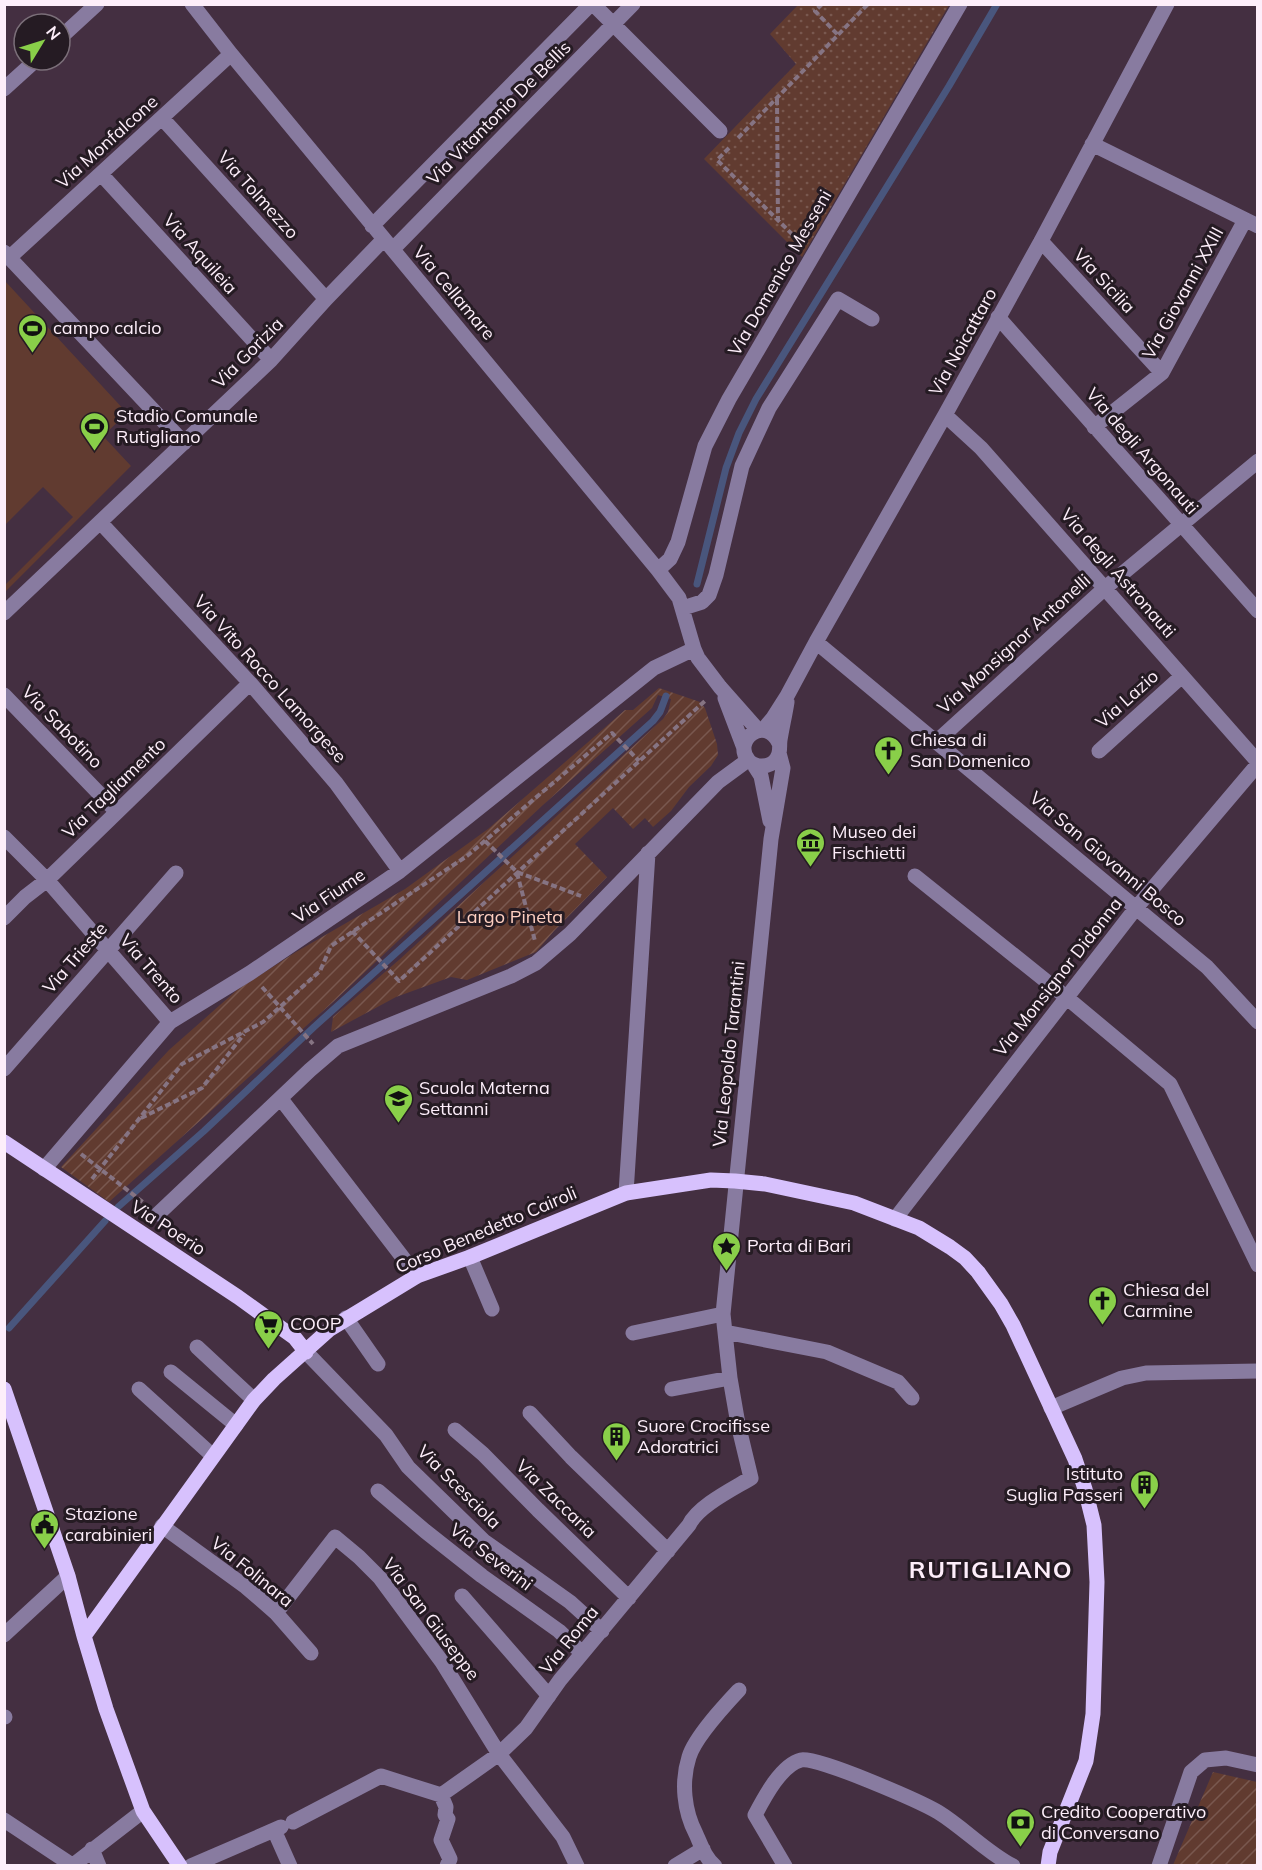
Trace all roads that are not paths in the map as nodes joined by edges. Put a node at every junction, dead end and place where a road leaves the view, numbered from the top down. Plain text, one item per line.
1 (97, 4) edge
2 (192, 4) edge
3 (592, 4) edge
4 (633, 4) edge
5 (960, 4) edge
6 (1167, 4) edge
7 (615, 24) junction
8 (72, 27) edge
9 (231, 54) junction
10 (23, 72) edge
11 (4, 89) edge
12 (162, 118) junction
13 (720, 131) dead end
14 (1092, 144) junction
15 (101, 174) junction
16 (1251, 223) edge
17 (372, 226) junction
18 (1041, 242) junction
19 (388, 244) junction
20 (7, 254) edge
21 (326, 299) junction
22 (998, 317) junction
23 (872, 319) dead end
24 (271, 360) junction
25 (1162, 373) junction
26 (945, 415) junction
27 (1094, 427) junction
28 (184, 443) junction
29 (1257, 461) edge
30 (100, 522) junction
31 (1181, 525) junction
32 (658, 570) junction
33 (1105, 588) junction
34 (683, 608) junction
35 (1257, 611) edge
36 (4, 613) edge
37 (816, 642) junction
38 (694, 649) junction
39 (1182, 676) junction
40 (250, 683) junction
41 (720, 687) junction
42 (4, 695) edge
43 (787, 696) junction
44 (760, 730) junction
45 (936, 742) junction
46 (779, 748) junction
47 (1099, 751) dead end
48 (749, 758) junction
49 (1257, 763) edge
50 (117, 812) junction
51 (4, 837) edge
52 (771, 839) junction
53 (648, 853) junction
54 (400, 871) junction
55 (176, 873) dead end
56 (915, 876) dead end
57 (47, 880) junction
58 (1136, 908) junction
59 (4, 918) edge
60 (107, 949) junction
61 (1065, 997) junction
62 (170, 1022) junction
63 (1257, 1022) edge
64 (4, 1069) edge
65 (280, 1099) junction
66 (4, 1142) edge
67 (44, 1169) junction
68 (735, 1181) junction
69 (626, 1193) junction
70 (158, 1214) dead end
71 (895, 1219) junction
72 (470, 1257) junction
73 (1257, 1264) edge
74 (417, 1276) junction
75 (492, 1309) dead end
76 (723, 1314) junction
77 (346, 1318) junction
78 (725, 1332) junction
79 (633, 1333) dead end
80 (197, 1347) dead end
81 (306, 1352) junction
82 (378, 1364) dead end
83 (1257, 1371) edge
84 (171, 1372) dead end
85 (730, 1378) junction
86 (4, 1389) edge
87 (139, 1389) dead end
88 (672, 1389) dead end
89 (912, 1398) dead end
90 (254, 1400) junction
91 (1051, 1408) junction
92 (531, 1413) dead end
93 (236, 1425) junction
94 (455, 1430) dead end
95 (213, 1456) junction
96 (378, 1491) dead end
97 (162, 1526) junction
98 (668, 1551) junction
99 (68, 1576) junction
100 (462, 1596) dead end
101 (629, 1598) junction
102 (276, 1613) junction
103 (602, 1631) junction
104 (4, 1635) edge
105 (84, 1635) junction
106 (311, 1653) dead end
107 (582, 1653) junction
108 (739, 1690) dead end
109 (549, 1696) junction
110 (499, 1754) junction
111 (1257, 1765) edge
112 (441, 1795) junction
113 (143, 1811) junction
114 (4, 1820) edge
115 (283, 1826) junction
116 (92, 1849) junction
117 (703, 1849) junction
118 (72, 1865) edge
119 (99, 1866) edge
120 (180, 1866) edge
121 (191, 1866) edge
122 (290, 1866) edge
123 (447, 1866) edge
124 (577, 1866) edge
125 (675, 1866) edge
126 (715, 1866) edge
127 (785, 1866) edge
128 (1013, 1866) edge
129 (1048, 1866) edge
130 (1159, 1866) edge

1 - 8 street
2 - 9 street, Via Cellamare
3 - 7 street
3 - 17 street
4 - 7 street, Via Vitantonio De Bellis
5 - 32 street, Via Domenico Messeni
6 - 14 street, Via Noicattaro
7 - 13 street
7 - 19 street, Via Vitantonio De Bellis
9 - 12 street, Via Monfalcone
9 - 17 street, Via Cellamare
10 - 11 street
12 - 15 street, Via Monfalcone
12 - 21 street, Via Tolmezzo
14 - 16 street
14 - 18 street, Via Noicattaro
15 - 20 street, Via Monfalcone
15 - 24 street, Via Aquileia
16 - 25 street, Via Giovanni XXIII
17 - 19 street, Via Cellamare
18 - 22 street, Via Noicattaro
18 - 25 street, Via Sicilia
19 - 21 street, Via Gorizia
19 - 32 street, Via Cellamare
20 - 28 street
21 - 24 street, Via Gorizia
22 - 26 street, Via Noicattaro
22 - 27 street, Via degli Argonauti
23 - 34 street
24 - 28 street, Via Gorizia
25 - 27 street, Via Giovanni XXIII
26 - 33 street, Via degli Astronauti
26 - 37 street, Via Noicattaro
27 - 31 street, Via degli Argonauti
28 - 30 street, Via Gorizia
29 - 31 street, Via Monsignor Antonelli
30 - 36 street, Via Gorizia
30 - 40 street, Via Vito Rocco Lamorgese
31 - 33 street, Via Monsignor Antonelli
31 - 35 street, Via degli Argonauti
32 - 34 street, Via Cellamare
33 - 39 street, Via degli Astronauti
33 - 45 street, Via Monsignor Antonelli
34 - 38 street, Via Cellamare
37 - 43 street, Via Noicattaro
37 - 45 street, Via San Giovanni Bosco
38 - 41 street, Via Cellamare
38 - 54 street, Via Fiume
39 - 47 street, Via Lazio
39 - 49 street, Via degli Astronauti
40 - 50 street, Via Tagliamento
40 - 54 street, Via Vito Rocco Lamorgese
41 - 44 street
41 - 48 street, Via Leopoldo Tarantini
42 - 50 street, Via Sabotino
43 - 44 street, Via Noicattaro
43 - 46 street, Via Noicattaro
44 - 46 street
44 - 48 street
45 - 58 street, Via San Giovanni Bosco
46 - 48 street
46 - 52 street, Via Leopoldo Tarantini
48 - 52 street, Via Leopoldo Tarantini
48 - 53 street
49 - 58 street, Via Monsignor Didonna
50 - 57 street, Via Tagliamento
51 - 57 street, Via Trento
52 - 68 street, Via Leopoldo Tarantini
53 - 65 street
53 - 69 street
54 - 62 street, Via Fiume
55 - 60 street, Via Trieste
56 - 61 street
57 - 59 street, Via Tagliamento
57 - 60 street, Via Trento
58 - 61 street, Via Monsignor Didonna
58 - 63 street, Via San Giovanni Bosco
60 - 62 street, Via Trento
60 - 64 street, Via Trieste
61 - 71 street, Via Monsignor Didonna
61 - 73 street
62 - 67 street, Via Fiume
65 - 70 street
65 - 74 street
66 - 67 main road, Via Poerio
67 - 81 main road, Via Poerio
68 - 69 main road, Corso Benedetto Cairoli
68 - 71 main road, Corso Benedetto Cairoli
68 - 76 street, Via Leopoldo Tarantini
69 - 72 main road, Corso Benedetto Cairoli
71 - 91 main road, Corso Benedetto Cairoli
72 - 74 main road, Corso Benedetto Cairoli
72 - 75 street
74 - 77 main road, Corso Benedetto Cairoli
76 - 78 street, Via Leopoldo Tarantini
76 - 79 street
77 - 81 main road, Corso Benedetto Cairoli
77 - 82 street
78 - 85 street, Via Leopoldo Tarantini
78 - 89 street
80 - 90 street
81 - 90 main road, Corso Benedetto Cairoli
81 - 103 street, Via Scesciola
83 - 91 street
84 - 93 street
85 - 88 street
85 - 98 street, Via Roma
86 - 99 main road
87 - 95 street
90 - 93 main road, Corso Benedetto Cairoli
91 - 129 main road, Corso Benedetto Cairoli
92 - 98 street
93 - 95 main road, Corso Benedetto Cairoli
94 - 101 street, Via Zaccaria
95 - 97 main road, Corso Benedetto Cairoli
96 - 107 street, Via Severini
97 - 102 street, Via Folinara
97 - 105 main road, Corso Benedetto Cairoli
98 - 101 street, Via Roma
99 - 104 street
99 - 105 main road
100 - 109 street
101 - 103 street, Via Roma
102 - 106 street, Via Folinara
102 - 110 street, Via San Giuseppe
103 - 107 street, Via Roma
105 - 113 main road
107 - 109 street, Via Roma
108 - 117 street
109 - 110 street, Via Roma
110 - 112 street, Via Roma
110 - 124 street
111 - 130 street
112 - 115 street
112 - 123 street
113 - 116 street
113 - 120 main road
114 - 118 street
115 - 121 street
115 - 122 street
116 - 118 street
116 - 119 street
117 - 125 street
117 - 126 street
127 - 128 street

